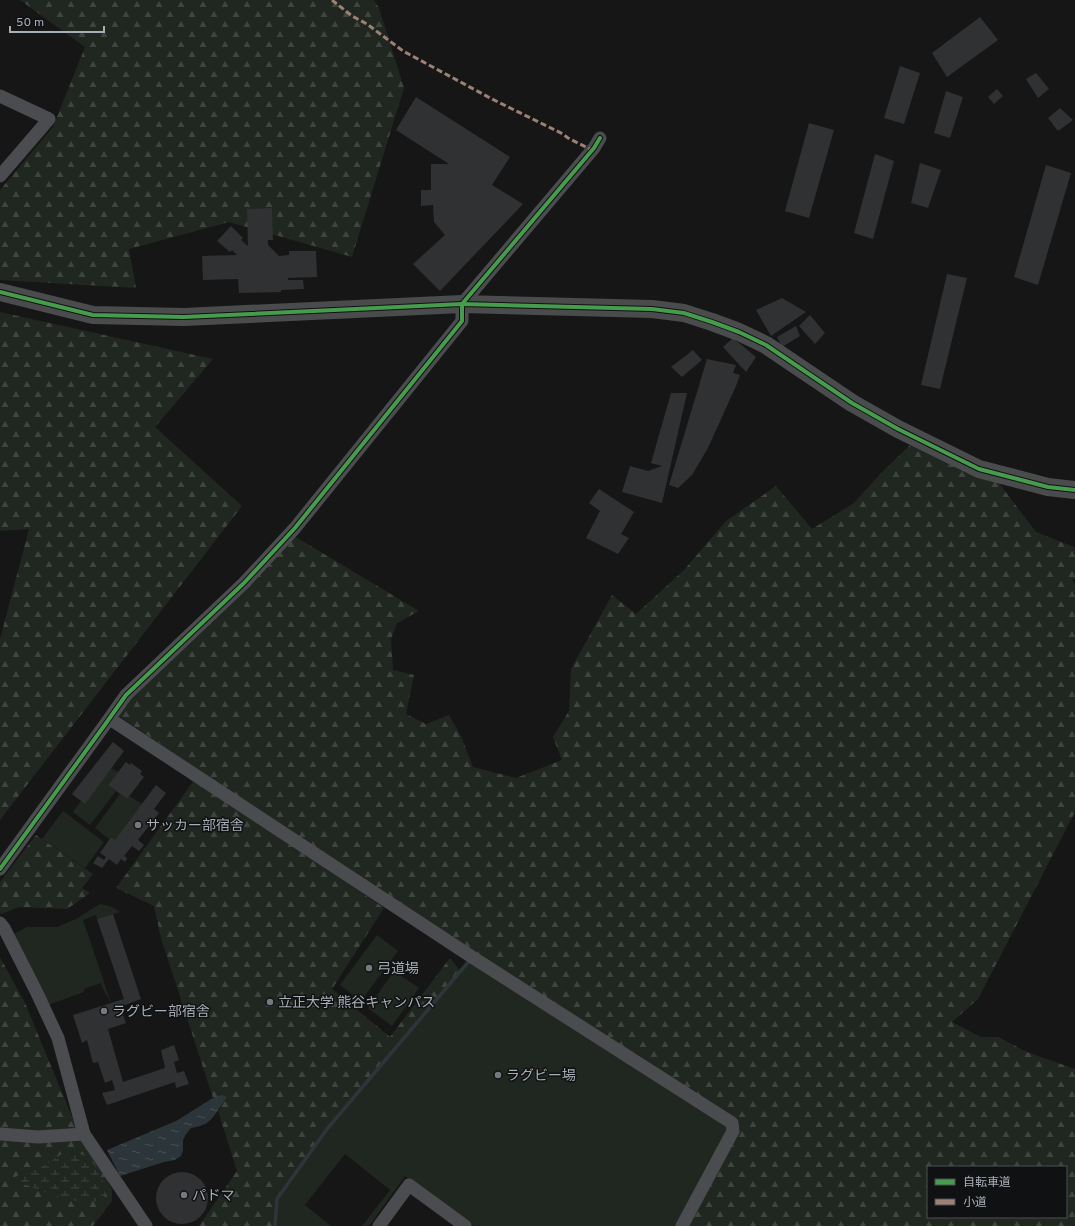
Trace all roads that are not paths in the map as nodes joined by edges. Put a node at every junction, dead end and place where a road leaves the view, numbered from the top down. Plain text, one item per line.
1 (0, 96) edge
2 (600, 138) dead end
3 (0, 176) edge
4 (0, 292) edge
5 (462, 304) junction
6 (1075, 490) edge
7 (110, 718) junction
8 (0, 869) edge
9 (0, 923) edge
10 (0, 1134) edge
11 (84, 1134) junction
12 (138, 1213) junction
13 (131, 1226) edge
14 (146, 1226) edge
15 (380, 1226) edge
16 (465, 1226) edge
17 (682, 1226) edge

1 - 3 street
2 - 5 street
4 - 5 street
5 - 6 street
5 - 7 street
7 - 8 street
7 - 17 street
9 - 11 street
10 - 11 street
11 - 12 street
12 - 13 street
12 - 14 street
15 - 16 street

